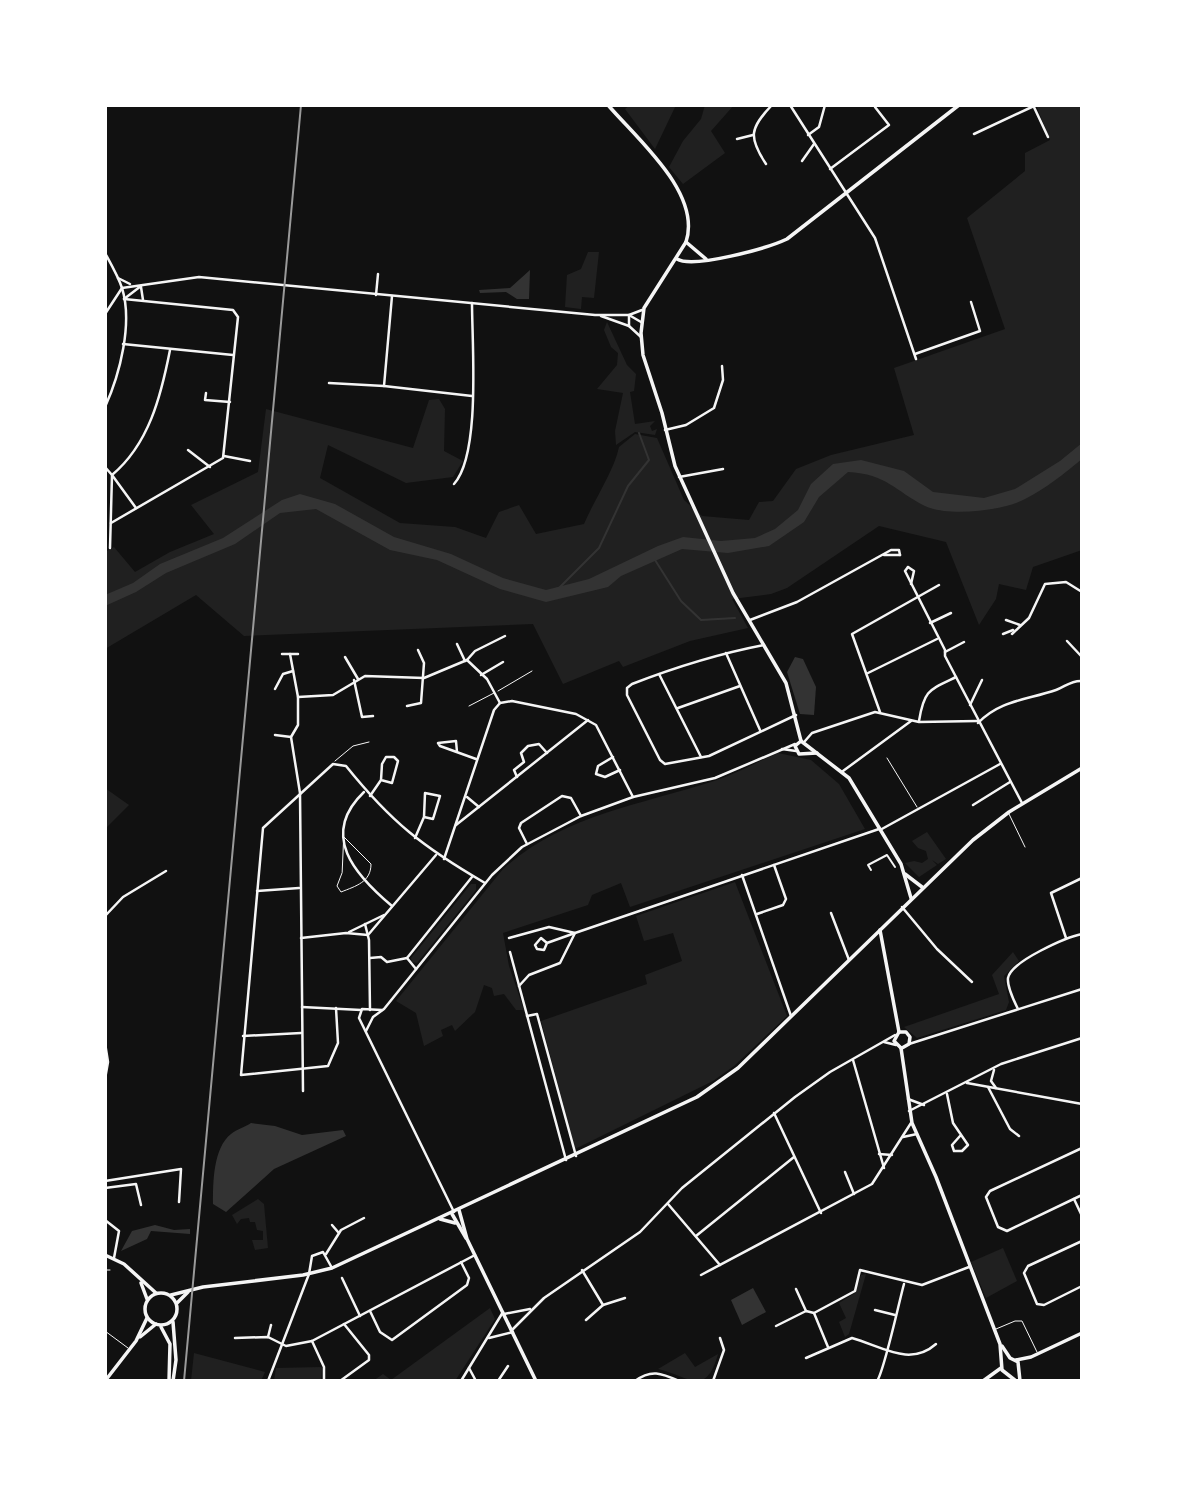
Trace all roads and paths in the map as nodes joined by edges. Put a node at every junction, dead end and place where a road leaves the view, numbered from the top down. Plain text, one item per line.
1 (608, 105) edge
2 (772, 105) edge
3 (790, 105) edge
4 (825, 105) edge
5 (959, 105) edge
6 (1033, 106) edge
7 (876, 107) dead end
8 (889, 125) junction
9 (892, 129) dead end
10 (974, 134) dead end
11 (753, 135) junction
12 (808, 135) junction
13 (1048, 138) dead end
14 (737, 139) dead end
15 (814, 144) junction
16 (803, 148) dead end
17 (809, 150) junction
18 (802, 161) dead end
19 (766, 164) dead end
20 (830, 169) junction
21 (846, 193) junction
22 (685, 242) junction
23 (105, 253) edge
24 (677, 258) junction
25 (706, 259) junction
26 (378, 274) dead end
27 (118, 278) junction
28 (141, 285) junction
29 (134, 286) junction
30 (121, 288) junction
31 (376, 295) junction
32 (392, 296) junction
33 (124, 299) junction
34 (143, 300) junction
35 (971, 302) dead end
36 (472, 303) junction
37 (644, 308) junction
38 (105, 314) edge
39 (598, 315) junction
40 (629, 315) junction
41 (641, 322) junction
42 (629, 326) junction
43 (640, 337) junction
44 (123, 344) junction
45 (170, 351) junction
46 (233, 355) junction
47 (722, 366) dead end
48 (329, 383) dead end
49 (384, 386) junction
50 (206, 393) dead end
51 (472, 396) junction
52 (230, 402) junction
53 (105, 407) edge
54 (665, 430) junction
55 (188, 450) dead end
56 (224, 456) junction
57 (250, 461) dead end
58 (105, 467) edge
59 (210, 467) junction
60 (723, 469) dead end
61 (112, 475) junction
62 (679, 477) junction
63 (454, 484) dead end
64 (136, 508) junction
65 (111, 523) junction
66 (110, 548) dead end
67 (881, 555) junction
68 (911, 584) dead end
69 (939, 584) dead end
70 (1082, 592) edge
71 (917, 596) junction
72 (951, 613) dead end
73 (1006, 620) dead end
74 (749, 621) junction
75 (930, 623) junction
76 (1020, 625) junction
77 (1003, 634) dead end
78 (505, 636) dead end
79 (937, 639) junction
80 (1067, 641) dead end
81 (964, 642) dead end
82 (457, 644) dead end
83 (764, 645) junction
84 (418, 650) dead end
85 (945, 652) junction
86 (726, 653) junction
87 (282, 654) dead end
88 (289, 654) junction
89 (298, 654) dead end
90 (345, 657) dead end
91 (1082, 657) edge
92 (466, 660) junction
93 (503, 662) dead end
94 (293, 671) junction
95 (532, 671) dead end
96 (866, 673) junction
97 (659, 674) junction
98 (481, 675) junction
99 (956, 677) junction
100 (424, 678) junction
101 (356, 679) junction
102 (982, 680) dead end
103 (1082, 681) edge
104 (741, 686) junction
105 (275, 689) dead end
106 (496, 692) junction
107 (975, 696) junction
108 (298, 697) junction
109 (967, 700) junction
110 (500, 704) junction
111 (407, 706) dead end
112 (469, 706) dead end
113 (970, 706) junction
114 (678, 708) junction
115 (880, 712) junction
116 (796, 715) junction
117 (373, 716) dead end
118 (588, 720) junction
119 (911, 721) junction
120 (977, 721) junction
121 (919, 722) junction
122 (761, 731) junction
123 (275, 735) dead end
124 (291, 737) junction
125 (803, 741) junction
126 (369, 742) dead end
127 (796, 744) junction
128 (809, 746) junction
129 (779, 748) junction
130 (796, 751) junction
131 (457, 752) junction
132 (547, 753) junction
133 (807, 753) junction
134 (819, 753) junction
135 (613, 757) junction
136 (701, 757) junction
137 (887, 758) dead end
138 (476, 759) junction
139 (333, 764) junction
140 (1000, 764) junction
141 (1082, 768) edge
142 (620, 770) junction
143 (843, 771) junction
144 (517, 777) junction
145 (381, 780) junction
146 (1010, 782) junction
147 (365, 792) junction
148 (300, 793) junction
149 (370, 796) junction
150 (467, 797) junction
151 (633, 797) junction
152 (1022, 803) junction
153 (973, 805) dead end
154 (479, 807) junction
155 (919, 810) junction
156 (1009, 812) junction
157 (581, 816) junction
158 (424, 817) junction
159 (456, 825) junction
160 (880, 829) junction
161 (344, 837) junction
162 (415, 838) junction
163 (527, 844) junction
164 (1025, 848) dead end
165 (436, 855) junction
166 (444, 859) junction
167 (774, 865) junction
168 (895, 867) dead end
169 (871, 870) dead end
170 (166, 871) dead end
171 (904, 874) junction
172 (743, 875) junction
173 (473, 876) junction
174 (1082, 878) edge
175 (364, 883) junction
176 (485, 883) junction
177 (922, 887) junction
178 (300, 888) junction
179 (257, 891) junction
180 (911, 898) junction
181 (392, 906) junction
182 (902, 907) junction
183 (831, 913) dead end
184 (756, 914) junction
185 (384, 915) junction
186 (105, 916) edge
187 (365, 925) junction
188 (880, 930) junction
189 (346, 933) junction
190 (575, 933) junction
191 (1082, 934) edge
192 (368, 935) junction
193 (1066, 937) junction
194 (301, 938) junction
195 (509, 938) dead end
196 (547, 943) dead end
197 (510, 952) dead end
198 (369, 958) junction
199 (407, 958) junction
200 (849, 960) junction
201 (416, 969) junction
202 (972, 982) dead end
203 (519, 986) junction
204 (1082, 989) edge
205 (368, 1002) junction
206 (302, 1007) junction
207 (336, 1008) junction
208 (354, 1008) junction
209 (363, 1009) junction
210 (1017, 1009) junction
211 (372, 1013) junction
212 (358, 1016) junction
213 (527, 1016) junction
214 (791, 1016) junction
215 (370, 1022) junction
216 (364, 1023) junction
217 (366, 1031) junction
218 (301, 1033) junction
219 (897, 1034) junction
220 (243, 1036) junction
221 (910, 1037) junction
222 (1082, 1038) edge
223 (919, 1040) junction
224 (884, 1042) junction
225 (105, 1043) edge
226 (909, 1044) junction
227 (896, 1045) junction
228 (901, 1048) junction
229 (853, 1060) junction
230 (996, 1067) junction
231 (302, 1071) junction
232 (105, 1079) edge
233 (967, 1083) junction
234 (988, 1087) junction
235 (996, 1088) junction
236 (303, 1091) dead end
237 (947, 1094) junction
238 (908, 1099) junction
239 (1082, 1104) edge
240 (924, 1105) junction
241 (909, 1111) junction
242 (774, 1113) junction
243 (912, 1123) junction
244 (917, 1134) junction
245 (960, 1136) junction
246 (1019, 1136) dead end
247 (903, 1137) junction
248 (1082, 1148) edge
249 (879, 1154) junction
250 (892, 1155) junction
251 (576, 1156) junction
252 (794, 1157) junction
253 (566, 1160) junction
254 (884, 1168) junction
255 (845, 1172) dead end
256 (105, 1181) edge
257 (105, 1188) edge
258 (854, 1194) junction
259 (1082, 1195) edge
260 (1074, 1199) junction
261 (179, 1202) dead end
262 (668, 1204) junction
263 (141, 1205) dead end
264 (455, 1212) junction
265 (821, 1213) junction
266 (1082, 1216) edge
267 (364, 1218) dead end
268 (440, 1219) junction
269 (105, 1220) edge
270 (455, 1223) junction
271 (332, 1225) dead end
272 (338, 1232) junction
273 (696, 1236) junction
274 (467, 1239) junction
275 (1082, 1241) edge
276 (326, 1254) junction
277 (105, 1255) edge
278 (475, 1255) junction
279 (114, 1258) junction
280 (461, 1262) junction
281 (720, 1265) junction
282 (969, 1267) junction
283 (332, 1268) junction
284 (105, 1270) edge
285 (110, 1270) dead end
286 (582, 1270) junction
287 (309, 1274) junction
288 (701, 1275) dead end
289 (139, 1278) junction
290 (342, 1278) dead end
291 (904, 1283) junction
292 (1082, 1286) edge
293 (192, 1289) junction
294 (796, 1289) dead end
295 (156, 1293) junction
296 (171, 1295) junction
297 (625, 1298) dead end
298 (148, 1299) junction
299 (177, 1303) junction
300 (603, 1306) junction
301 (530, 1309) junction
302 (875, 1310) dead end
303 (370, 1311) junction
304 (806, 1311) junction
305 (503, 1313) junction
306 (814, 1313) junction
307 (895, 1315) junction
308 (360, 1316) junction
309 (147, 1318) junction
310 (174, 1320) junction
311 (586, 1320) dead end
312 (344, 1324) junction
313 (158, 1325) junction
314 (271, 1325) dead end
315 (776, 1326) dead end
316 (995, 1330) junction
317 (105, 1331) edge
318 (513, 1331) junction
319 (1082, 1333) edge
320 (268, 1337) junction
321 (235, 1338) dead end
322 (489, 1338) junction
323 (720, 1338) dead end
324 (136, 1340) junction
325 (312, 1341) junction
326 (936, 1344) dead end
327 (1000, 1344) junction
328 (282, 1345) junction
329 (828, 1347) junction
330 (130, 1349) junction
331 (886, 1349) junction
332 (1038, 1354) junction
333 (1031, 1357) junction
334 (806, 1358) dead end
335 (1010, 1358) junction
336 (1016, 1360) junction
337 (1004, 1361) junction
338 (508, 1366) dead end
339 (1002, 1367) junction
340 (469, 1368) junction
341 (1019, 1370) junction
342 (1005, 1374) junction
343 (1011, 1376) junction
344 (989, 1378) junction
345 (105, 1381) edge
346 (171, 1381) edge
347 (268, 1381) edge
348 (324, 1381) edge
349 (340, 1381) edge
350 (461, 1381) edge
351 (475, 1381) edge
352 (498, 1381) edge
353 (536, 1381) edge
354 (635, 1381) edge
355 (679, 1381) edge
356 (713, 1381) edge
357 (877, 1381) edge
358 (983, 1381) edge
359 (1018, 1381) edge

1 - 22 street
2 - 11 street
3 - 12 street
4 - 12 street
5 - 21 street
6 - 10 street
6 - 13 street
7 - 8 street
8 - 9 street
8 - 20 street
11 - 14 street
11 - 19 street
12 - 15 street
15 - 17 street
15 - 20 street
16 - 17 street
17 - 18 street
20 - 21 street
21 - 25 street
21 - 35 street
22 - 24 street
22 - 25 street
23 - 27 street
24 - 25 street
24 - 37 street
26 - 31 street
27 - 29 street
27 - 30 street
28 - 29 street
28 - 31 street
28 - 33 street
28 - 34 street
29 - 30 street
30 - 33 street
30 - 38 street
31 - 32 street
32 - 36 street
32 - 49 street
33 - 34 street
33 - 44 street
34 - 46 street
36 - 39 street
36 - 51 street
37 - 40 street
37 - 41 street
39 - 40 street
39 - 42 street
40 - 41 street
40 - 42 street
41 - 42 street
41 - 43 street
42 - 43 street
43 - 54 street
44 - 45 street
44 - 53 street
45 - 46 street
45 - 61 street
46 - 52 street
47 - 54 street
48 - 49 street
49 - 51 street
50 - 52 street
51 - 63 street
52 - 56 street
54 - 62 street
55 - 59 street
56 - 57 street
56 - 59 street
58 - 61 street
59 - 64 street
60 - 62 street
61 - 64 street
61 - 65 street
62 - 74 street
64 - 65 street
65 - 66 street
67 - 67 street
67 - 74 street
68 - 71 street
69 - 71 street
70 - 76 street
71 - 75 street
71 - 96 street
72 - 75 street
73 - 76 street
74 - 83 street
75 - 79 street
76 - 77 street
78 - 92 street
79 - 85 street
79 - 96 street
80 - 91 street
81 - 85 street
82 - 92 street
83 - 86 street
83 - 116 street
84 - 100 street
85 - 99 street
86 - 97 street
86 - 104 street
87 - 88 street
88 - 89 street
88 - 94 street
90 - 101 street
92 - 98 street
92 - 100 street
93 - 98 street
94 - 105 street
94 - 108 street
95 - 106 lane
96 - 115 street
97 - 114 street
97 - 136 street
98 - 106 street
99 - 109 street
99 - 121 street
100 - 101 street
100 - 111 street
101 - 108 street
101 - 117 street
102 - 107 street
103 - 120 street
104 - 114 street
104 - 122 street
106 - 110 street
106 - 112 lane
107 - 109 street
107 - 113 street
108 - 124 street
109 - 113 street
110 - 118 street
110 - 138 street
113 - 120 street
114 - 136 street
115 - 119 street
115 - 125 street
116 - 122 street
116 - 125 street
118 - 132 street
118 - 135 street
119 - 121 street
119 - 143 street
120 - 121 street
120 - 140 street
122 - 136 street
123 - 124 street
124 - 148 street
125 - 127 street
125 - 128 street
126 - 139 lane
127 - 129 street
127 - 130 street
128 - 133 street
128 - 134 street
129 - 130 street
129 - 151 street
130 - 133 street
131 - 131 street
131 - 138 street
132 - 144 street
132 - 144 street
133 - 134 street
134 - 143 street
135 - 142 street
135 - 142 street
137 - 155 lane
138 - 150 street
139 - 147 street
139 - 148 street
140 - 146 street
140 - 155 street
141 - 152 street
142 - 151 street
143 - 160 street
144 - 154 street
145 - 145 street
145 - 149 street
146 - 152 street
146 - 153 street
147 - 149 street
147 - 161 street
148 - 178 street
148 - 179 street
149 - 162 street
150 - 154 street
150 - 159 street
151 - 157 street
152 - 156 street
154 - 159 street
155 - 160 street
156 - 164 lane
156 - 177 street
157 - 163 street
157 - 163 street
158 - 158 street
158 - 162 street
159 - 166 street
160 - 167 street
160 - 171 street
161 - 175 street
161 - 175 lane
161 - 175 lane
162 - 165 street
163 - 176 street
165 - 166 street
165 - 181 street
166 - 173 street
167 - 172 street
167 - 184 street
168 - 169 street
170 - 186 street
171 - 177 street
171 - 180 street
172 - 184 street
172 - 190 street
173 - 176 street
173 - 199 street
174 - 193 street
175 - 181 street
176 - 201 street
177 - 180 street
178 - 179 street
178 - 194 street
179 - 220 street
180 - 182 street
181 - 185 street
182 - 188 street
182 - 202 street
183 - 200 street
184 - 214 street
185 - 187 street
185 - 192 street
187 - 189 street
187 - 192 street
188 - 200 street
188 - 219 street
189 - 192 street
189 - 194 street
190 - 195 street
190 - 196 street
190 - 203 street
191 - 193 street
192 - 198 street
193 - 210 street
194 - 206 street
197 - 203 street
198 - 199 street
198 - 205 street
199 - 201 street
200 - 214 street
201 - 211 street
203 - 213 street
204 - 210 street
205 - 209 street
205 - 211 street
206 - 207 street
206 - 218 street
207 - 208 street
207 - 231 street
208 - 209 street
208 - 212 street
209 - 211 street
209 - 212 street
210 - 223 street
211 - 215 street
212 - 216 street
213 - 251 street
213 - 253 street
214 - 251 street
215 - 216 street
215 - 217 street
216 - 217 street
217 - 264 street
218 - 220 street
218 - 231 street
219 - 221 street
219 - 224 street
219 - 227 street
220 - 231 street
221 - 223 street
221 - 226 street
222 - 230 street
223 - 226 street
224 - 227 street
224 - 229 street
225 - 232 street
226 - 228 street
227 - 228 street
228 - 238 street
229 - 242 street
229 - 249 street
230 - 233 street
230 - 235 street
231 - 236 street
233 - 234 street
233 - 237 street
234 - 235 street
234 - 246 street
235 - 239 street
237 - 240 street
237 - 245 street
238 - 240 street
238 - 241 street
240 - 241 street
241 - 243 street
242 - 252 street
242 - 262 street
243 - 244 street
243 - 247 street
244 - 247 street
244 - 282 street
245 - 245 street
247 - 250 street
248 - 260 street
249 - 250 street
249 - 254 street
250 - 254 street
251 - 253 street
252 - 265 street
252 - 273 street
253 - 264 street
254 - 258 street
255 - 258 street
256 - 261 street
257 - 263 street
258 - 265 street
259 - 260 street
260 - 266 street
262 - 273 street
262 - 286 street
264 - 268 street
264 - 270 street
264 - 274 street
265 - 281 street
267 - 272 street
268 - 270 street
268 - 283 street
269 - 279 street
270 - 274 street
271 - 272 street
272 - 276 street
273 - 281 street
274 - 278 street
275 - 292 street
276 - 283 street
276 - 287 street
277 - 279 street
278 - 280 street
278 - 305 street
279 - 289 street
280 - 303 street
280 - 303 street
281 - 288 street
282 - 291 street
282 - 316 street
283 - 287 street
284 - 285 lane
286 - 300 street
286 - 301 street
287 - 293 street
287 - 328 street
289 - 295 street
289 - 298 street
290 - 308 street
291 - 306 street
291 - 307 street
293 - 296 street
293 - 299 street
294 - 304 street
295 - 296 street
295 - 298 street
296 - 299 street
297 - 300 street
298 - 309 street
299 - 310 street
300 - 311 street
301 - 305 street
301 - 318 street
302 - 307 street
303 - 308 street
304 - 306 street
304 - 315 street
305 - 318 street
305 - 322 street
306 - 329 street
307 - 331 street
308 - 312 street
309 - 313 street
309 - 324 street
310 - 313 street
310 - 346 street
312 - 325 street
312 - 349 street
313 - 324 street
313 - 346 street
314 - 320 street
316 - 327 street
316 - 332 lane
317 - 330 lane
318 - 322 street
318 - 353 street
319 - 332 street
320 - 321 street
320 - 328 street
322 - 340 street
323 - 356 street
324 - 330 street
325 - 328 street
325 - 348 street
326 - 331 street
327 - 335 street
327 - 337 street
328 - 347 street
329 - 331 street
329 - 334 street
330 - 345 street
331 - 357 street
332 - 333 street
333 - 336 street
333 - 341 street
335 - 336 street
335 - 337 street
336 - 341 street
337 - 339 street
338 - 352 street
339 - 342 street
339 - 344 street
340 - 350 street
340 - 351 street
341 - 343 street
341 - 359 street
342 - 343 street
342 - 344 street
343 - 359 street
344 - 358 street
354 - 355 street

